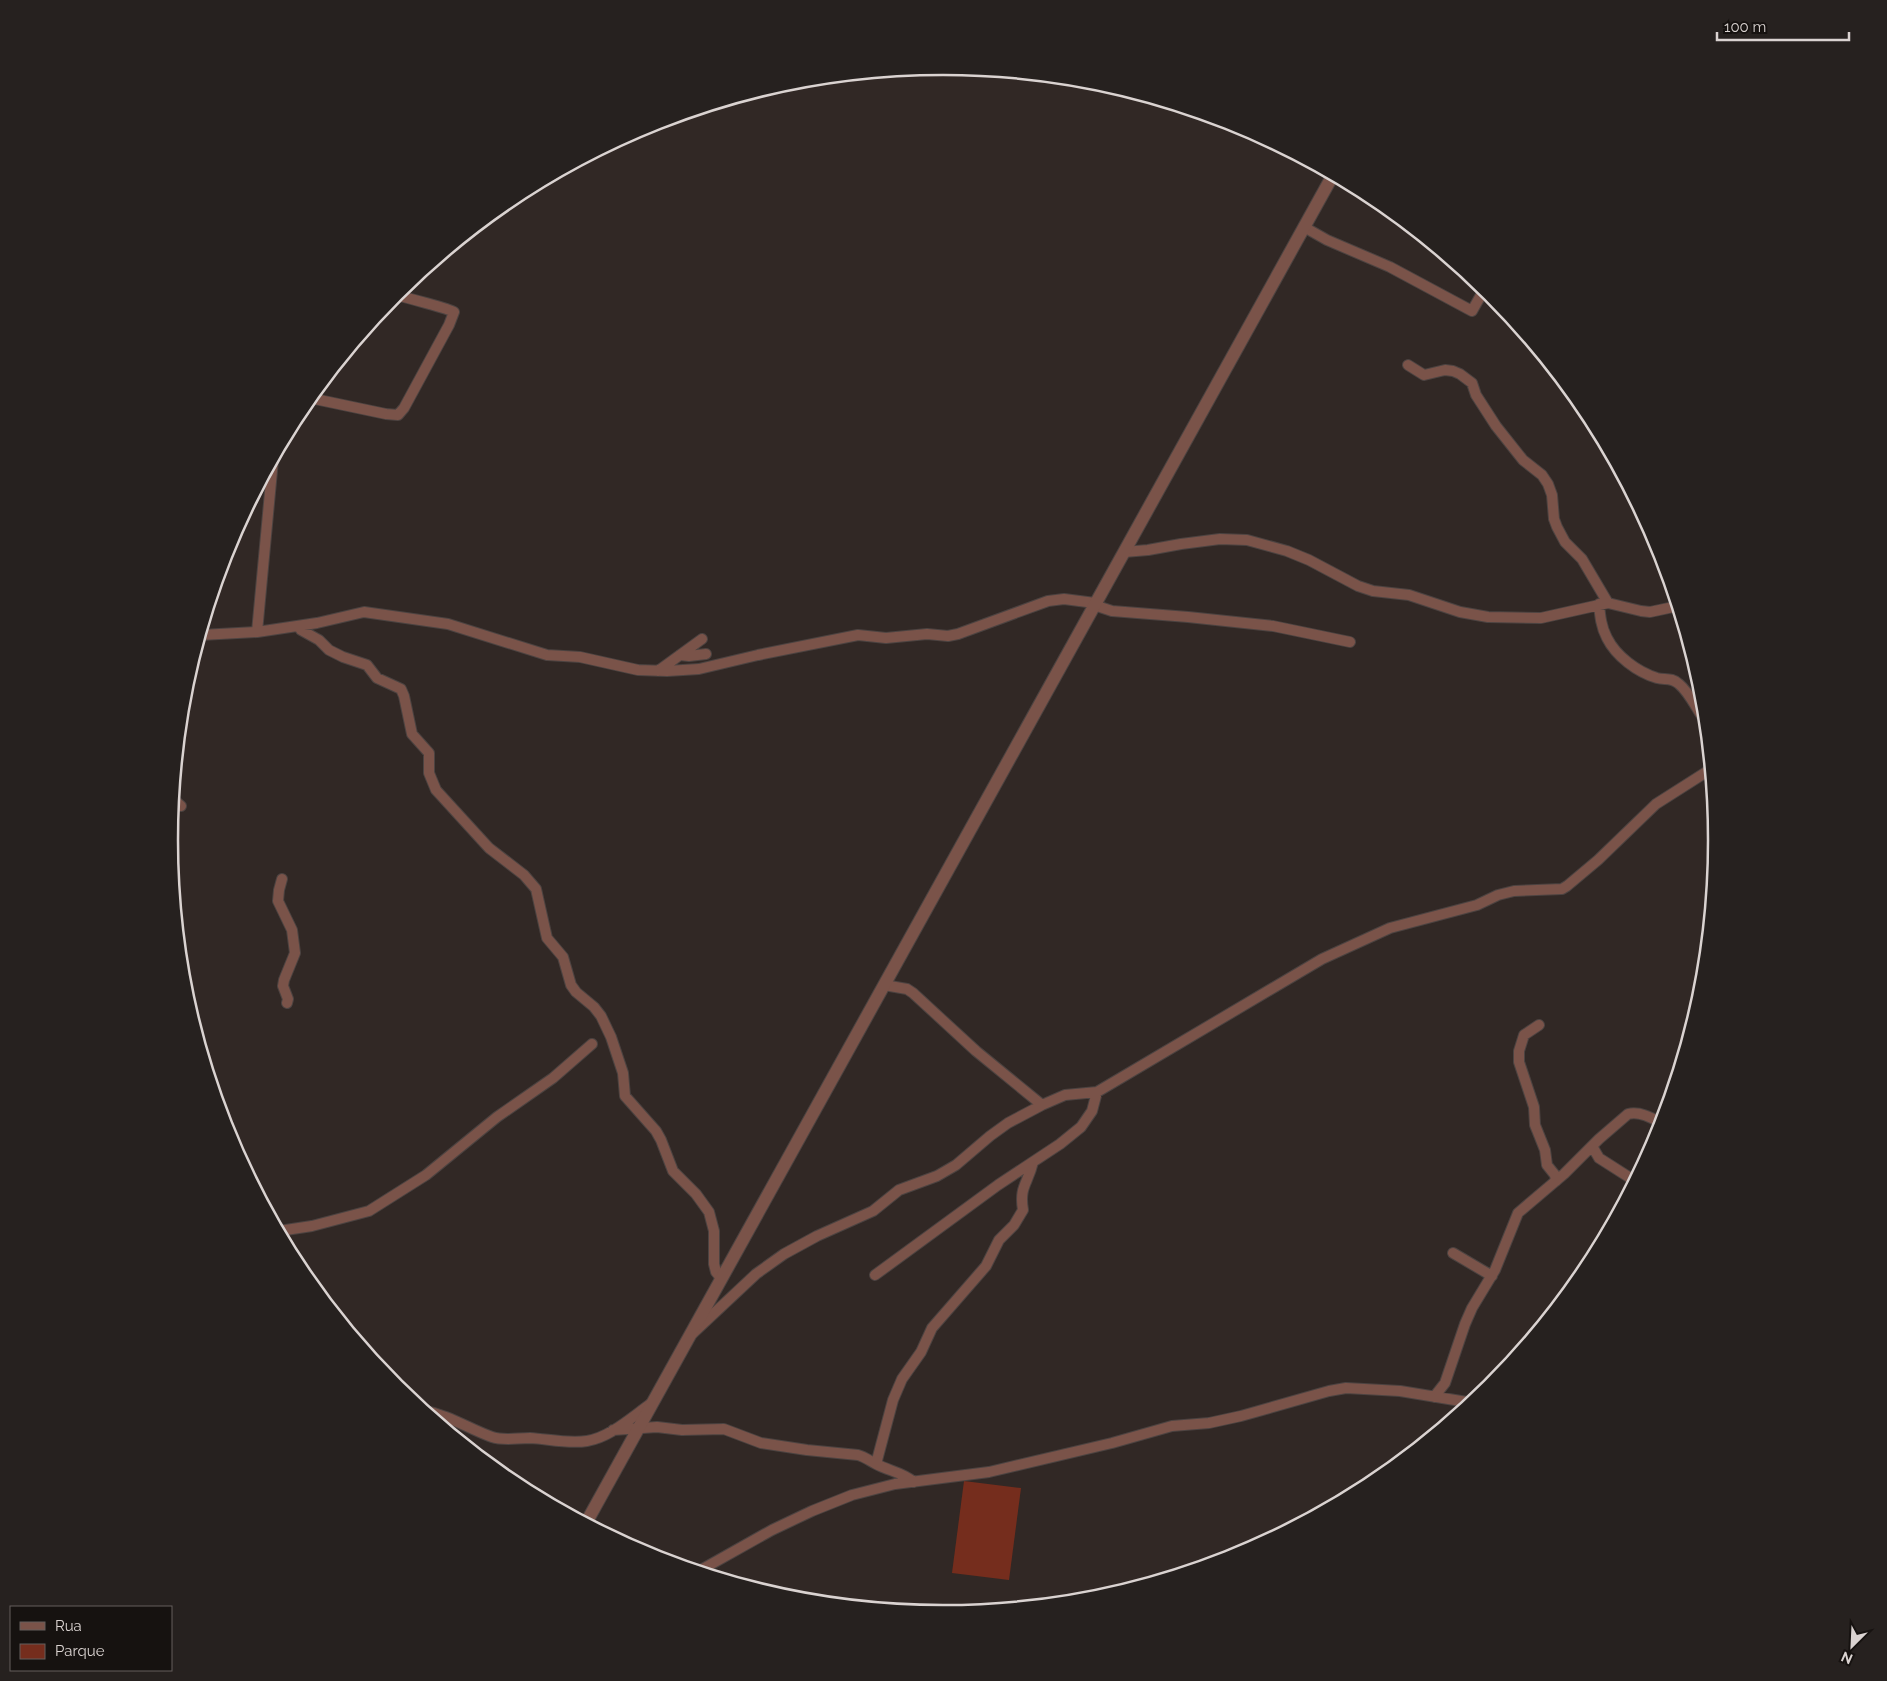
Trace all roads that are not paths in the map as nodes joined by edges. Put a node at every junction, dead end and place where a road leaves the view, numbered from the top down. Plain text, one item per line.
1 (1330, 180) edge
2 (1304, 227) junction
3 (1481, 295) edge
4 (403, 298) edge
5 (1408, 366) dead end
6 (318, 400) edge
7 (272, 475) edge
8 (1124, 552) junction
9 (1603, 603) junction
10 (1095, 604) junction
11 (1672, 607) edge
12 (299, 626) junction
13 (257, 632) junction
14 (206, 635) edge
15 (702, 639) dead end
16 (1350, 642) dead end
17 (706, 654) dead end
18 (680, 655) junction
19 (658, 670) junction
20 (1697, 709) edge
21 (1705, 773) edge
22 (282, 878) dead end
23 (884, 986) junction
24 (287, 1003) dead end
25 (1539, 1025) dead end
26 (592, 1044) dead end
27 (1097, 1092) junction
28 (1042, 1105) junction
29 (1656, 1120) edge
30 (1592, 1146) junction
31 (1583, 1156) junction
32 (1599, 1158) junction
33 (1033, 1162) junction
34 (1630, 1178) edge
35 (1556, 1181) junction
36 (285, 1230) edge
37 (1452, 1253) dead end
38 (876, 1275) dead end
39 (1492, 1276) junction
40 (721, 1278) junction
41 (689, 1336) junction
42 (1434, 1396) junction
43 (1464, 1401) edge
44 (649, 1409) junction
45 (438, 1415) edge
46 (652, 1427) junction
47 (638, 1429) junction
48 (613, 1430) junction
49 (876, 1464) junction
50 (914, 1482) junction
51 (589, 1518) edge
52 (705, 1568) edge

1 - 2 street
2 - 3 street
2 - 8 street
4 - 6 street
5 - 9 street
7 - 13 street
8 - 9 street
8 - 10 street
9 - 11 street
9 - 20 street
10 - 16 street
10 - 19 street
10 - 23 street
12 - 13 street
12 - 19 street
12 - 40 street
13 - 14 street
15 - 18 street
17 - 18 street
18 - 19 street
21 - 27 street
22 - 24 street
23 - 28 street
23 - 40 street
25 - 35 street
26 - 36 street
27 - 28 street
27 - 33 street
28 - 41 street
29 - 30 street
30 - 31 street
30 - 32 street
31 - 32 street
31 - 35 street
32 - 34 street
33 - 38 street
33 - 49 street
35 - 39 street
37 - 39 street
39 - 42 street
40 - 41 street
41 - 44 street
42 - 43 street
42 - 50 street
44 - 46 street
44 - 47 street
44 - 48 street
45 - 48 street
46 - 47 street
46 - 49 street
47 - 48 street
47 - 51 street
49 - 50 street
50 - 52 street

